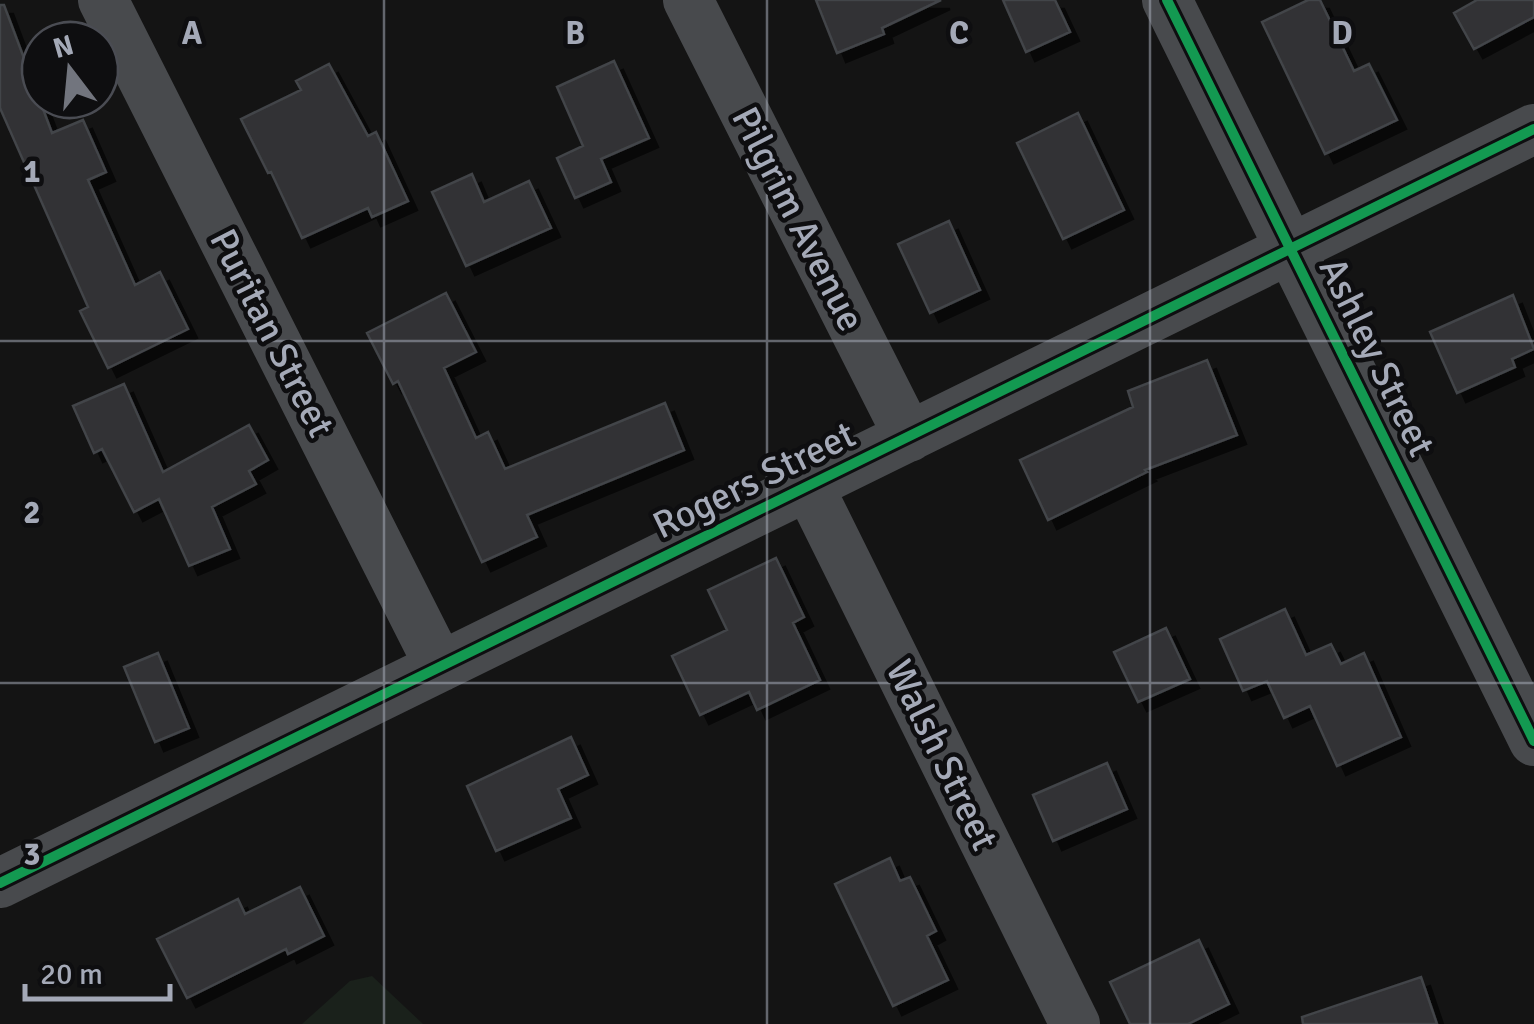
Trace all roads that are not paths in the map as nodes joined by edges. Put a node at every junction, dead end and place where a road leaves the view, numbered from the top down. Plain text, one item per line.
1 (104, 0) edge
2 (688, 0) edge
3 (1167, 0) edge
4 (1534, 129) edge
5 (1290, 249) junction
6 (909, 438) junction
7 (809, 487) junction
8 (440, 667) junction
9 (1534, 741) edge
10 (0, 882) edge
11 (1075, 1024) edge

1 - 8 street, Puritan Street
2 - 6 street, Pilgrim Avenue
3 - 5 street, Ashley Street
4 - 5 street, Rogers Street
5 - 6 street, Rogers Street
5 - 9 street, Ashley Street
6 - 7 street, Rogers Street
7 - 8 street, Rogers Street
7 - 11 street, Walsh Street
8 - 10 street, Rogers Street

